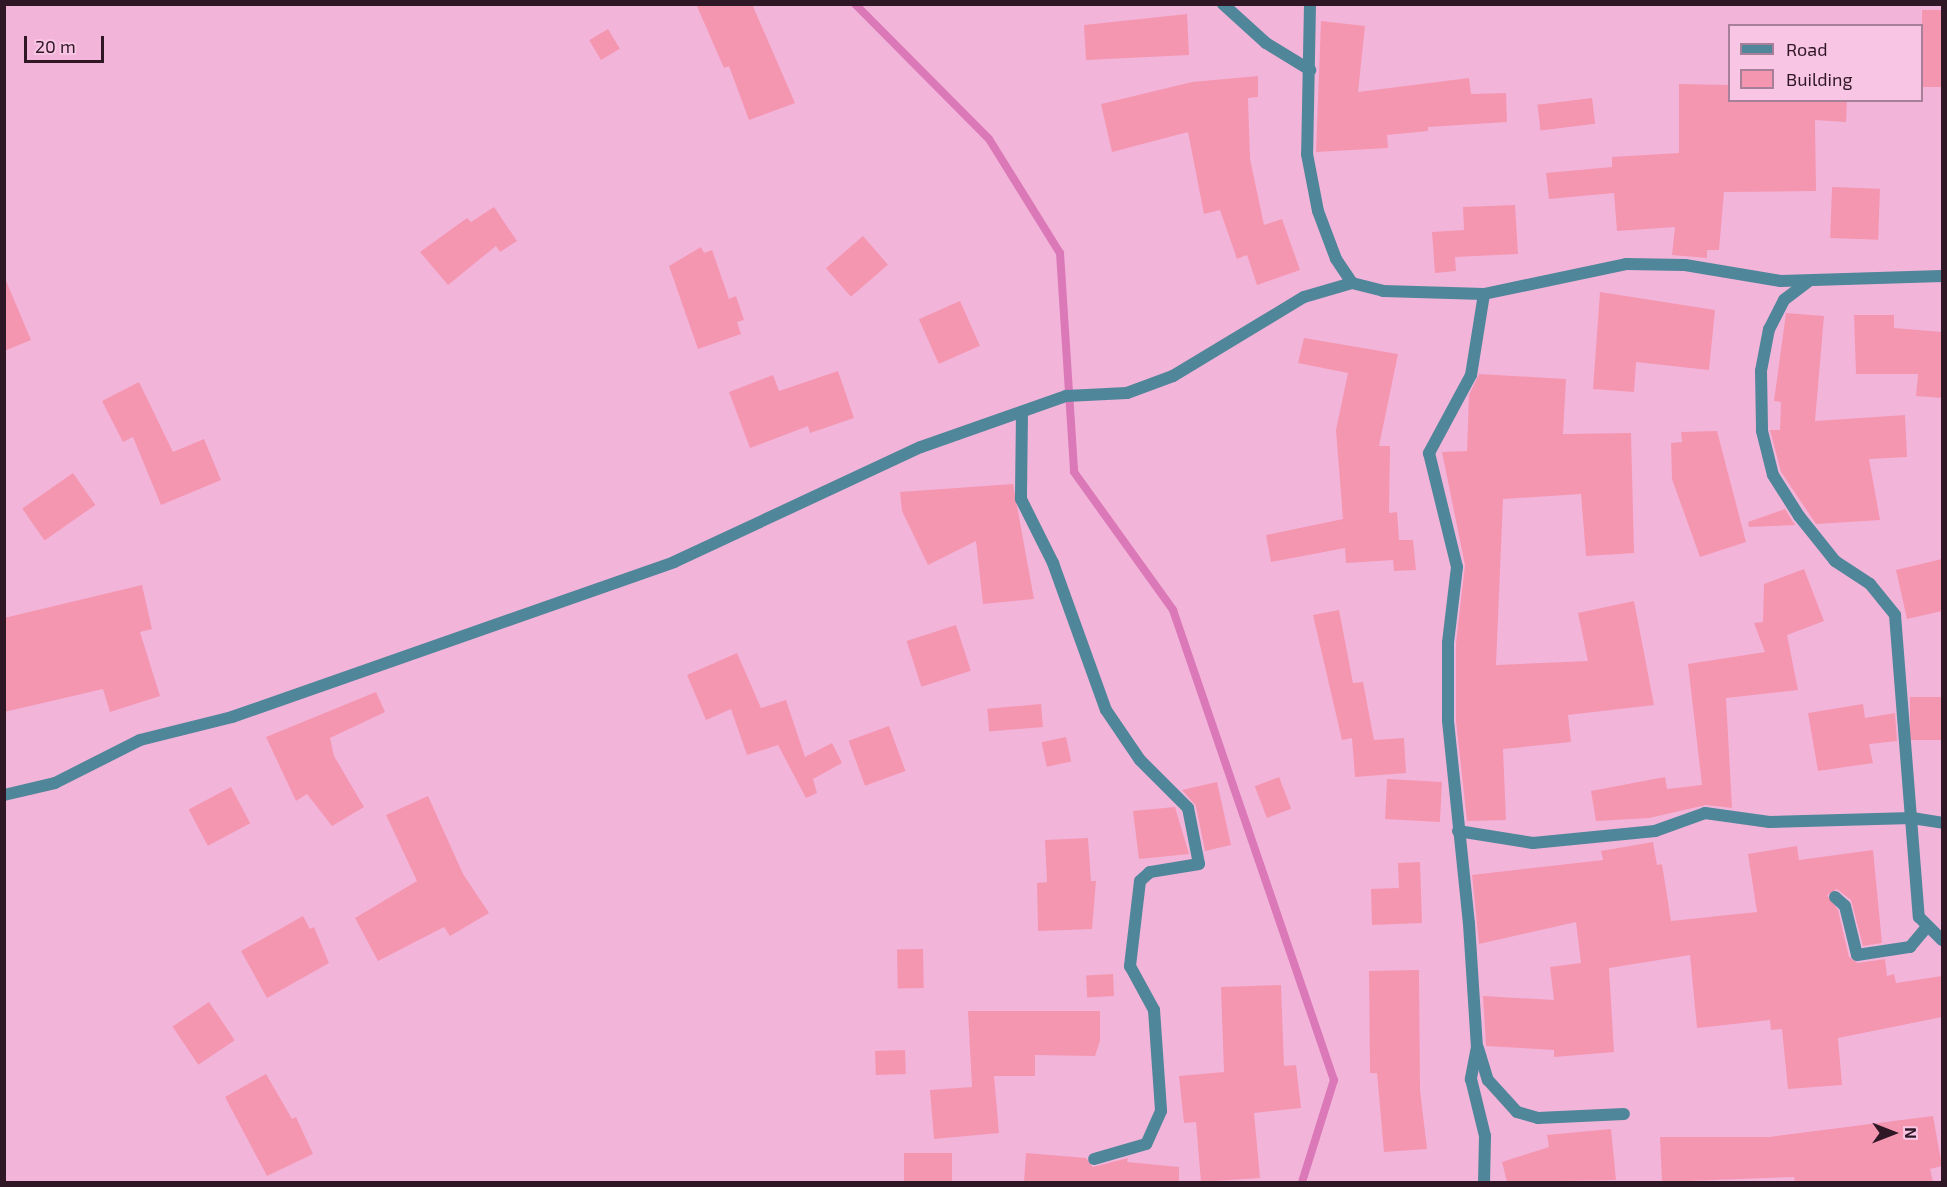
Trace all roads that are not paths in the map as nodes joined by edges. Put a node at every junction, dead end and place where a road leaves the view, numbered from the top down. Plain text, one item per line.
1 (1223, 4) edge
2 (1310, 4) edge
3 (1310, 70) junction
4 (1942, 276) edge
5 (1809, 280) junction
6 (1352, 283) junction
7 (1484, 294) junction
8 (1022, 412) junction
9 (4, 795) edge
10 (1912, 818) junction
11 (1942, 824) edge
12 (1458, 831) junction
13 (1835, 897) dead end
14 (1926, 928) junction
15 (1942, 940) edge
16 (1477, 1047) junction
17 (1624, 1114) dead end
18 (1094, 1159) dead end
19 (1484, 1182) edge

1 - 3 street
2 - 3 street
3 - 6 street
4 - 5 street
5 - 7 street
5 - 10 street
6 - 7 street
6 - 8 street
7 - 12 street
8 - 9 street
8 - 18 street
10 - 11 street
10 - 12 street
10 - 14 street
12 - 16 street
13 - 14 street
14 - 15 street
16 - 17 street
16 - 19 street

